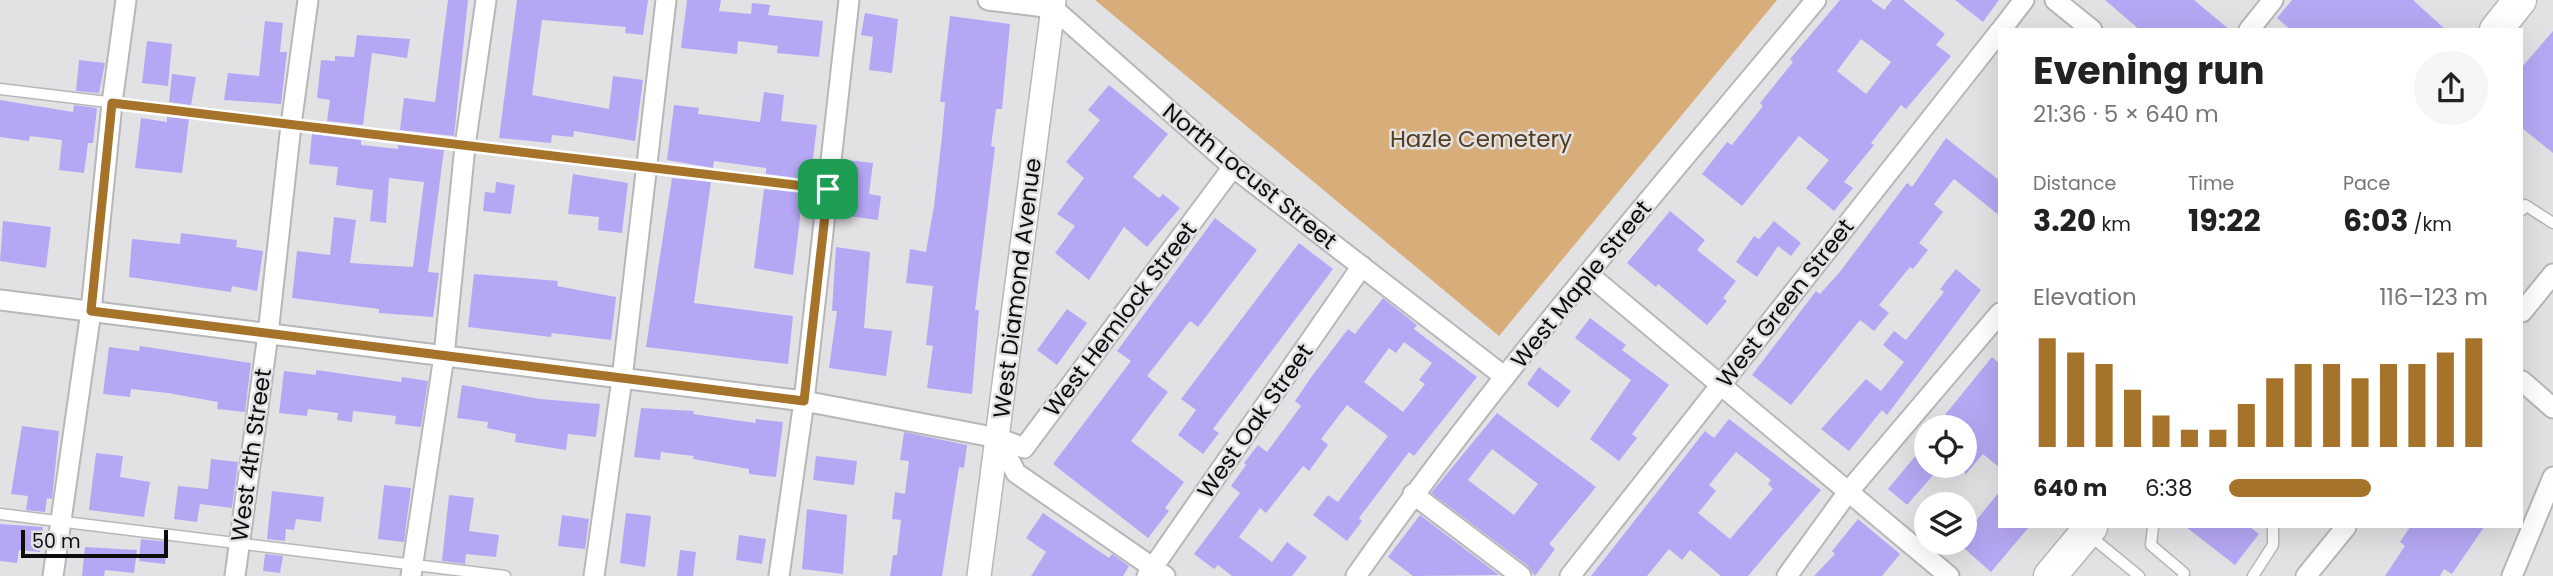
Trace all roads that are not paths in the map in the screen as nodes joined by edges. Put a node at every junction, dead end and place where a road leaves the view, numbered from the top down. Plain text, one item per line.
1 (126, 0) edge
2 (308, 0) edge
3 (486, 0) edge
4 (666, 0) edge
5 (849, 0) edge
6 (988, 0) edge
7 (1816, 0) edge
8 (2024, 0) edge
9 (2273, 0) edge
10 (2520, 0) edge
11 (2062, 2) edge
12 (1053, 4) edge
13 (2003, 28) edge
14 (2090, 28) edge
15 (2251, 28) edge
16 (2498, 28) edge
17 (1998, 34) edge
18 (0, 89) edge
19 (112, 103) junction
20 (291, 125) junction
21 (465, 146) junction
22 (1233, 167) junction
23 (644, 168) junction
24 (828, 189) junction
25 (2523, 208) edge
26 (2553, 223) edge
27 (1362, 266) junction
28 (1588, 274) junction
29 (2553, 274) edge
30 (0, 300) edge
31 (91, 311) junction
32 (2523, 311) edge
33 (1998, 315) edge
34 (268, 334) junction
35 (444, 356) junction
36 (1505, 377) junction
37 (622, 379) junction
38 (2523, 383) edge
39 (1720, 386) junction
40 (804, 401) junction
41 (2553, 408) edge
42 (998, 438) junction
43 (2553, 477) edge
44 (1848, 492) junction
45 (1413, 494) junction
46 (0, 514) edge
47 (60, 521) junction
48 (2153, 528) edge
49 (2273, 528) edge
50 (2345, 528) edge
51 (2088, 530) edge
52 (239, 543) junction
53 (412, 570) edge
54 (1155, 573) edge
55 (53, 576) edge
56 (234, 576) edge
57 (505, 576) edge
58 (594, 576) edge
59 (779, 576) edge
60 (979, 576) edge
61 (1356, 576) edge
62 (1521, 576) edge
63 (1570, 576) edge
64 (1787, 576) edge
65 (1949, 576) edge
66 (2050, 576) edge
67 (2139, 576) edge
68 (2183, 576) edge
69 (2253, 576) edge
70 (2306, 576) edge
71 (2512, 576) edge

1 - 19 street
2 - 20 street, West 4th Street
3 - 21 street
4 - 23 street
5 - 24 street
6 - 12 street
7 - 28 street, West Maple Street
8 - 13 street, West Green Street
9 - 15 street
10 - 16 highway
11 - 14 street
12 - 22 street, North Locust Street
12 - 42 street, West Diamond Avenue
17 - 39 street, West Green Street
18 - 19 lane
19 - 20 lane
19 - 31 street
20 - 21 lane
20 - 34 street, West 4th Street
21 - 23 lane
21 - 35 street
22 - 27 street, North Locust Street
22 - 42 street, West Hemlock Street
23 - 24 lane
23 - 37 street
24 - 40 street
25 - 26 lane
27 - 36 street, North Locust Street
27 - 54 street, West Oak Street
28 - 36 street, West Maple Street
28 - 39 street
29 - 32 street
30 - 31 street
31 - 34 street
31 - 47 street
33 - 44 street
34 - 35 street
34 - 52 street, West 4th Street
35 - 37 street
35 - 53 street
36 - 45 street, West Maple Street
37 - 40 street
37 - 58 street
38 - 41 street
39 - 44 street
39 - 63 street, West Green Street
40 - 42 street
40 - 59 street
42 - 54 street
42 - 60 street, West Diamond Avenue
43 - 71 street
44 - 64 street
44 - 65 street
45 - 61 street, West Maple Street
45 - 62 street
46 - 47 lane
47 - 52 lane
47 - 55 street
48 - 68 lane
49 - 69 lane
50 - 70 street
51 - 66 highway
51 - 67 lane
52 - 53 lane
52 - 56 street, West 4th Street
53 - 57 lane

